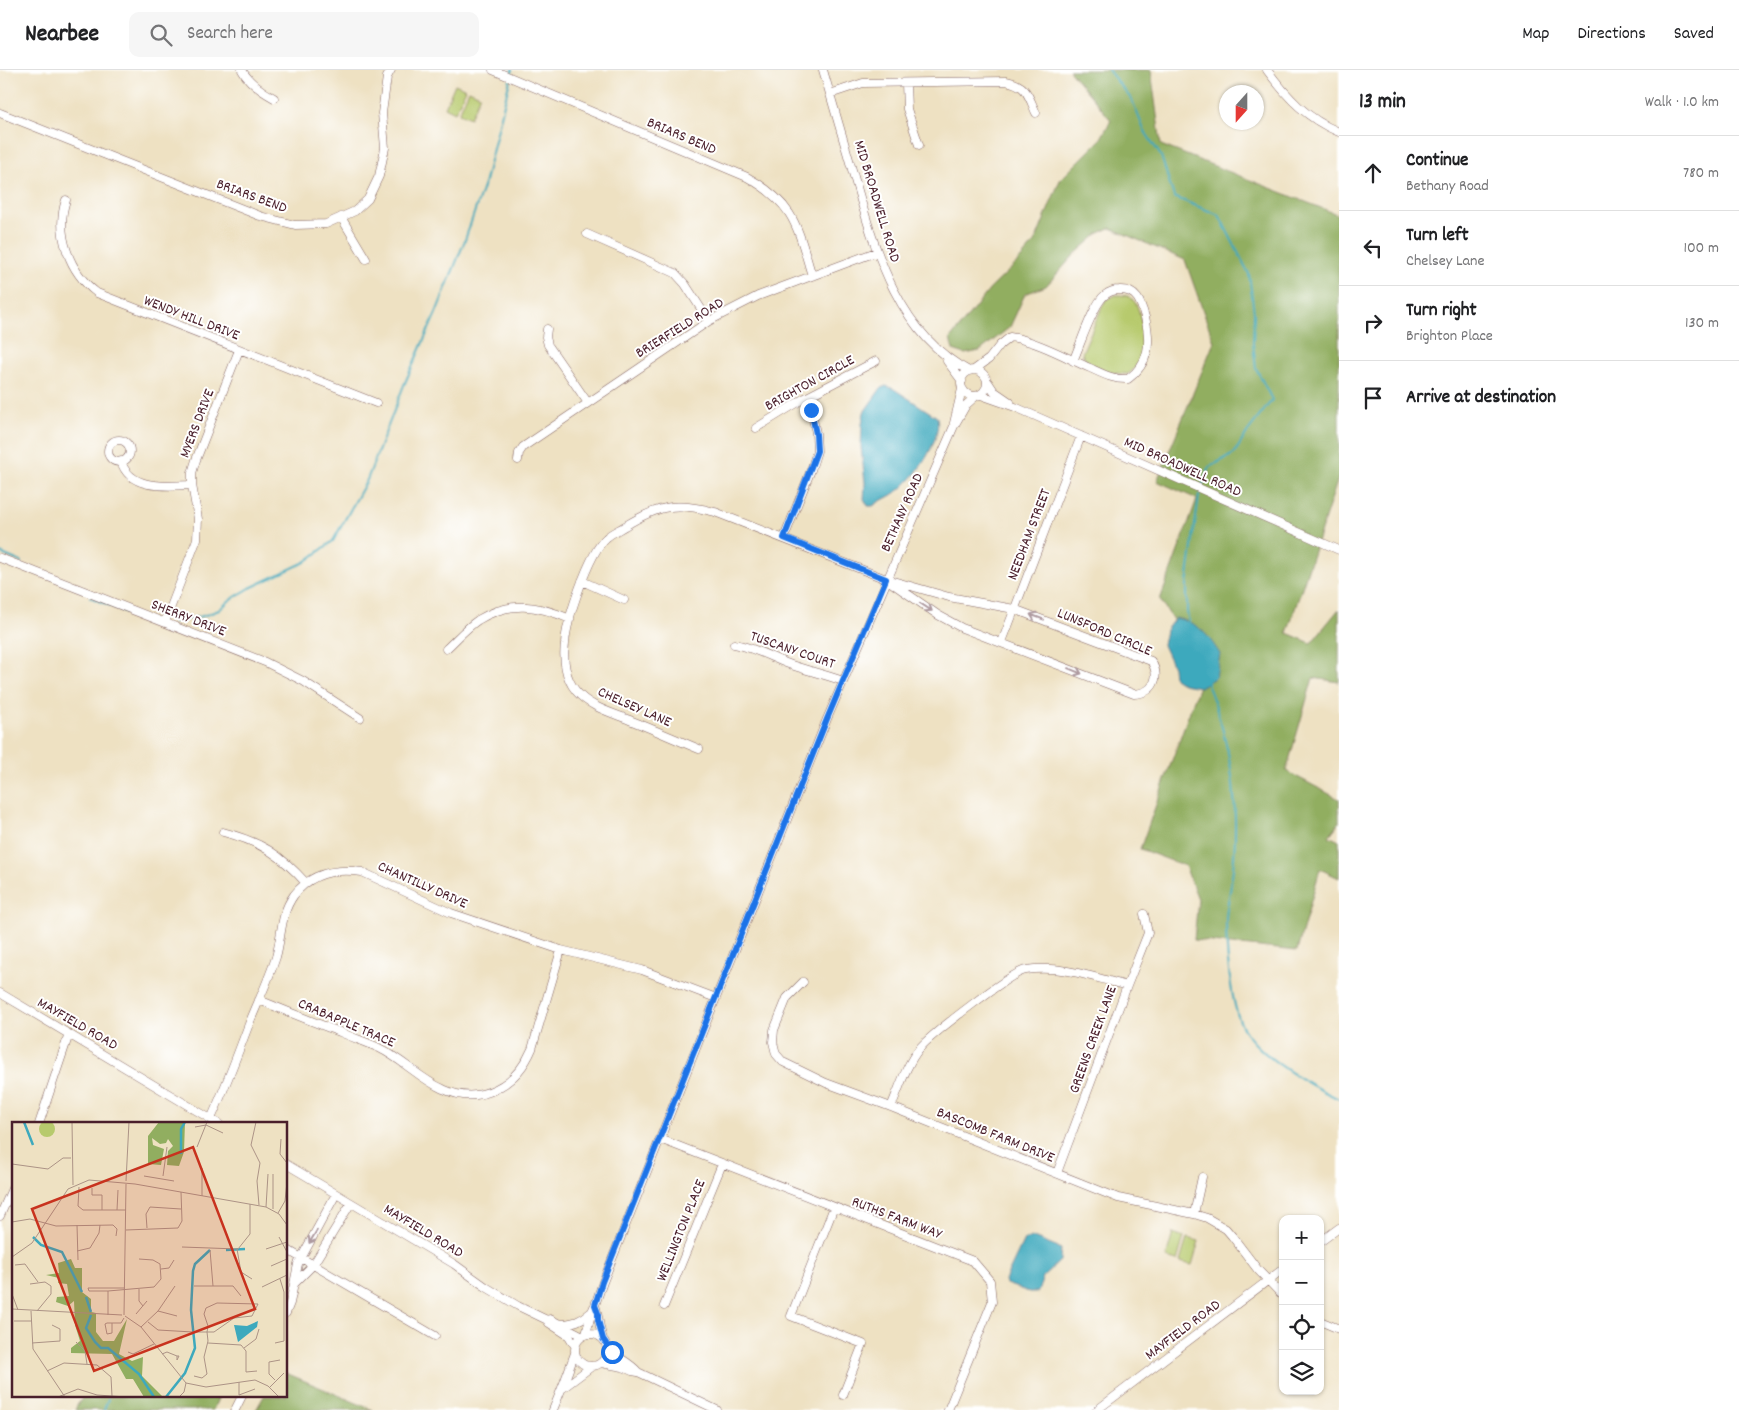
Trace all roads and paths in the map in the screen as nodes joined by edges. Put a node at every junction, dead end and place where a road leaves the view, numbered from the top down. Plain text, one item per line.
1 (242, 70) edge
2 (391, 70) edge
3 (493, 70) edge
4 (823, 70) edge
5 (1267, 70) edge
6 (906, 83) junction
7 (830, 94) junction
8 (274, 98) dead end
9 (0, 113) edge
10 (1036, 113) dead end
11 (1339, 132) edge
12 (919, 145) dead end
13 (66, 200) dead end
14 (342, 217) junction
15 (587, 234) dead end
16 (876, 252) junction
17 (366, 259) dead end
18 (812, 276) junction
19 (709, 321) junction
20 (547, 329) dead end
21 (239, 350) junction
22 (942, 355) junction
23 (988, 360) junction
24 (876, 361) dead end
25 (1074, 361) junction
26 (972, 371) junction
27 (987, 379) junction
28 (962, 385) junction
29 (978, 396) junction
30 (805, 398) junction
31 (376, 403) dead end
32 (588, 403) junction
33 (1015, 407) junction
34 (954, 426) junction
35 (756, 428) dead end
36 (1081, 436) junction
37 (518, 460) dead end
38 (121, 462) dead end
39 (192, 485) junction
40 (784, 538) junction
41 (1339, 550) edge
42 (0, 558) edge
43 (886, 579) junction
44 (582, 581) junction
45 (624, 600) dead end
46 (1014, 609) junction
47 (570, 619) junction
48 (165, 622) junction
49 (1002, 642) junction
50 (734, 644) dead end
51 (446, 649) dead end
52 (843, 681) junction
53 (360, 718) dead end
54 (699, 750) dead end
55 (224, 832) dead end
56 (306, 883) junction
57 (1144, 914) dead end
58 (561, 950) junction
59 (803, 982) dead end
60 (1127, 986) junction
61 (0, 993) edge
62 (716, 998) junction
63 (258, 1000) junction
64 (69, 1034) junction
65 (891, 1108) junction
66 (211, 1119) junction
67 (40, 1122) edge
68 (216, 1122) edge
69 (660, 1139) junction
70 (722, 1164) junction
71 (288, 1165) edge
72 (1057, 1174) junction
73 (1202, 1177) dead end
74 (12, 1189) edge
75 (336, 1194) junction
76 (351, 1203) junction
77 (834, 1207) junction
78 (1194, 1214) junction
79 (0, 1216) edge
80 (1339, 1228) edge
81 (1324, 1239) edge
82 (288, 1250) edge
83 (301, 1258) junction
84 (313, 1265) junction
85 (1279, 1273) edge
86 (1268, 1280) junction
87 (294, 1284) junction
88 (1279, 1292) edge
89 (595, 1305) junction
90 (664, 1306) dead end
91 (288, 1309) edge
92 (590, 1313) junction
93 (547, 1320) junction
94 (1324, 1322) edge
95 (561, 1324) junction
96 (1339, 1329) edge
97 (584, 1335) junction
98 (435, 1336) dead end
99 (603, 1339) junction
100 (607, 1348) junction
101 (575, 1349) junction
102 (601, 1364) junction
103 (591, 1367) junction
104 (638, 1372) junction
105 (563, 1388) junction
106 (843, 1396) dead end
107 (241, 1398) edge
108 (235, 1410) edge
109 (552, 1410) edge
110 (717, 1410) edge
111 (948, 1410) edge
112 (1097, 1410) edge

1 - 8 street
2 - 14 street, BRIARS BEND
3 - 18 street, BRIARS BEND
4 - 7 street, MID BROADWELL ROAD
5 - 11 street
6 - 7 street
6 - 10 street
6 - 12 street
7 - 16 street, MID BROADWELL ROAD
9 - 14 street, BRIARS BEND
13 - 21 street, WENDY HILL DRIVE
14 - 17 street
15 - 19 street
16 - 18 street, BRIERFIELD ROAD
16 - 22 street, MID BROADWELL ROAD
18 - 19 street, BRIERFIELD ROAD
19 - 32 street, BRIERFIELD ROAD
20 - 32 street
21 - 31 street, WENDY HILL DRIVE
21 - 39 street, MYERS DRIVE
22 - 26 street, MID BROADWELL ROAD
22 - 28 street, MID BROADWELL ROAD
23 - 25 street
23 - 26 street
23 - 27 street
24 - 30 street, BRIGHTON CIRCLE
25 - 25 street
26 - 27 street
26 - 28 street
27 - 29 street
27 - 33 street, MID BROADWELL ROAD
28 - 29 street
28 - 34 street, BETHANY ROAD
29 - 33 street, MID BROADWELL ROAD
29 - 34 street, BETHANY ROAD
30 - 35 street, BRIGHTON CIRCLE
30 - 40 street
32 - 37 street, BRIERFIELD ROAD
33 - 36 street, MID BROADWELL ROAD
34 - 43 street, BETHANY ROAD
36 - 41 street, MID BROADWELL ROAD
36 - 46 street, NEEDHAM STREET
38 - 39 street
39 - 48 street, MYERS DRIVE
40 - 43 street, CHELSEY LANE
40 - 44 street, CHELSEY LANE
42 - 48 street, SHERRY DRIVE
43 - 46 street, LUNSFORD CIRCLE
43 -> 49 street, LUNSFORD CIRCLE
43 - 52 street, BETHANY ROAD
44 - 45 street
44 - 47 street, CHELSEY LANE
46 - 49 street, NEEDHAM STREET
49 -> 46 street, LUNSFORD CIRCLE
47 - 51 street
47 - 54 street, CHELSEY LANE
48 - 53 street, SHERRY DRIVE
50 - 52 street, TUSCANY COURT
52 - 62 street, BETHANY ROAD
55 - 56 street
56 - 58 street, CHANTILLY DRIVE
56 - 63 street, CHANTILLY DRIVE
57 - 60 street, GREENS CREEK LANE
58 - 62 street, CHANTILLY DRIVE
58 - 63 street, CRABAPPLE TRACE
59 - 65 street, BASCOMB FARM DRIVE
60 - 65 street
60 - 72 street, GREENS CREEK LANE
61 - 64 street, MAYFIELD ROAD
62 - 69 street, BETHANY ROAD
63 - 66 street, CHANTILLY DRIVE
64 - 66 street, MAYFIELD ROAD
64 - 67 street
65 - 72 street, BASCOMB FARM DRIVE
66 - 68 street, MAYFIELD ROAD
69 - 70 street, RUTHS FARM WAY
69 - 89 street, BETHANY ROAD
70 - 77 street, RUTHS FARM WAY
70 - 90 street, WELLINGTON PLACE
71 - 75 street, MAYFIELD ROAD
72 - 78 street, BASCOMB FARM DRIVE
73 - 78 street
74 - 79 street
75 - 76 street, MAYFIELD ROAD
75 -> 83 street
76 - 84 street
76 - 93 street, MAYFIELD ROAD
77 - 106 street
77 - 111 street, RUTHS FARM WAY
78 - 86 street, BASCOMB FARM DRIVE
80 - 81 street
82 - 83 street
83 - 84 street
83 - 87 street
84 - 87 street
84 - 98 street
85 - 86 street, MAYFIELD ROAD
86 - 88 street, BASCOMB FARM DRIVE
86 - 112 street, MAYFIELD ROAD
87 - 91 street
89 - 92 street, BETHANY ROAD
89 - 99 street, BETHANY ROAD
92 - 95 street
92 - 97 street, BETHANY ROAD
93 - 95 street, MAYFIELD ROAD
93 - 101 street, MAYFIELD ROAD
94 - 96 street
95 - 97 street, MAYFIELD ROAD
97 - 99 street
97 - 101 street
99 - 100 street
100 - 102 street
100 - 104 street
101 - 103 street
101 - 105 street
102 - 103 street
102 - 104 street
103 - 105 street
104 - 110 street
105 - 109 street
107 - 108 street

